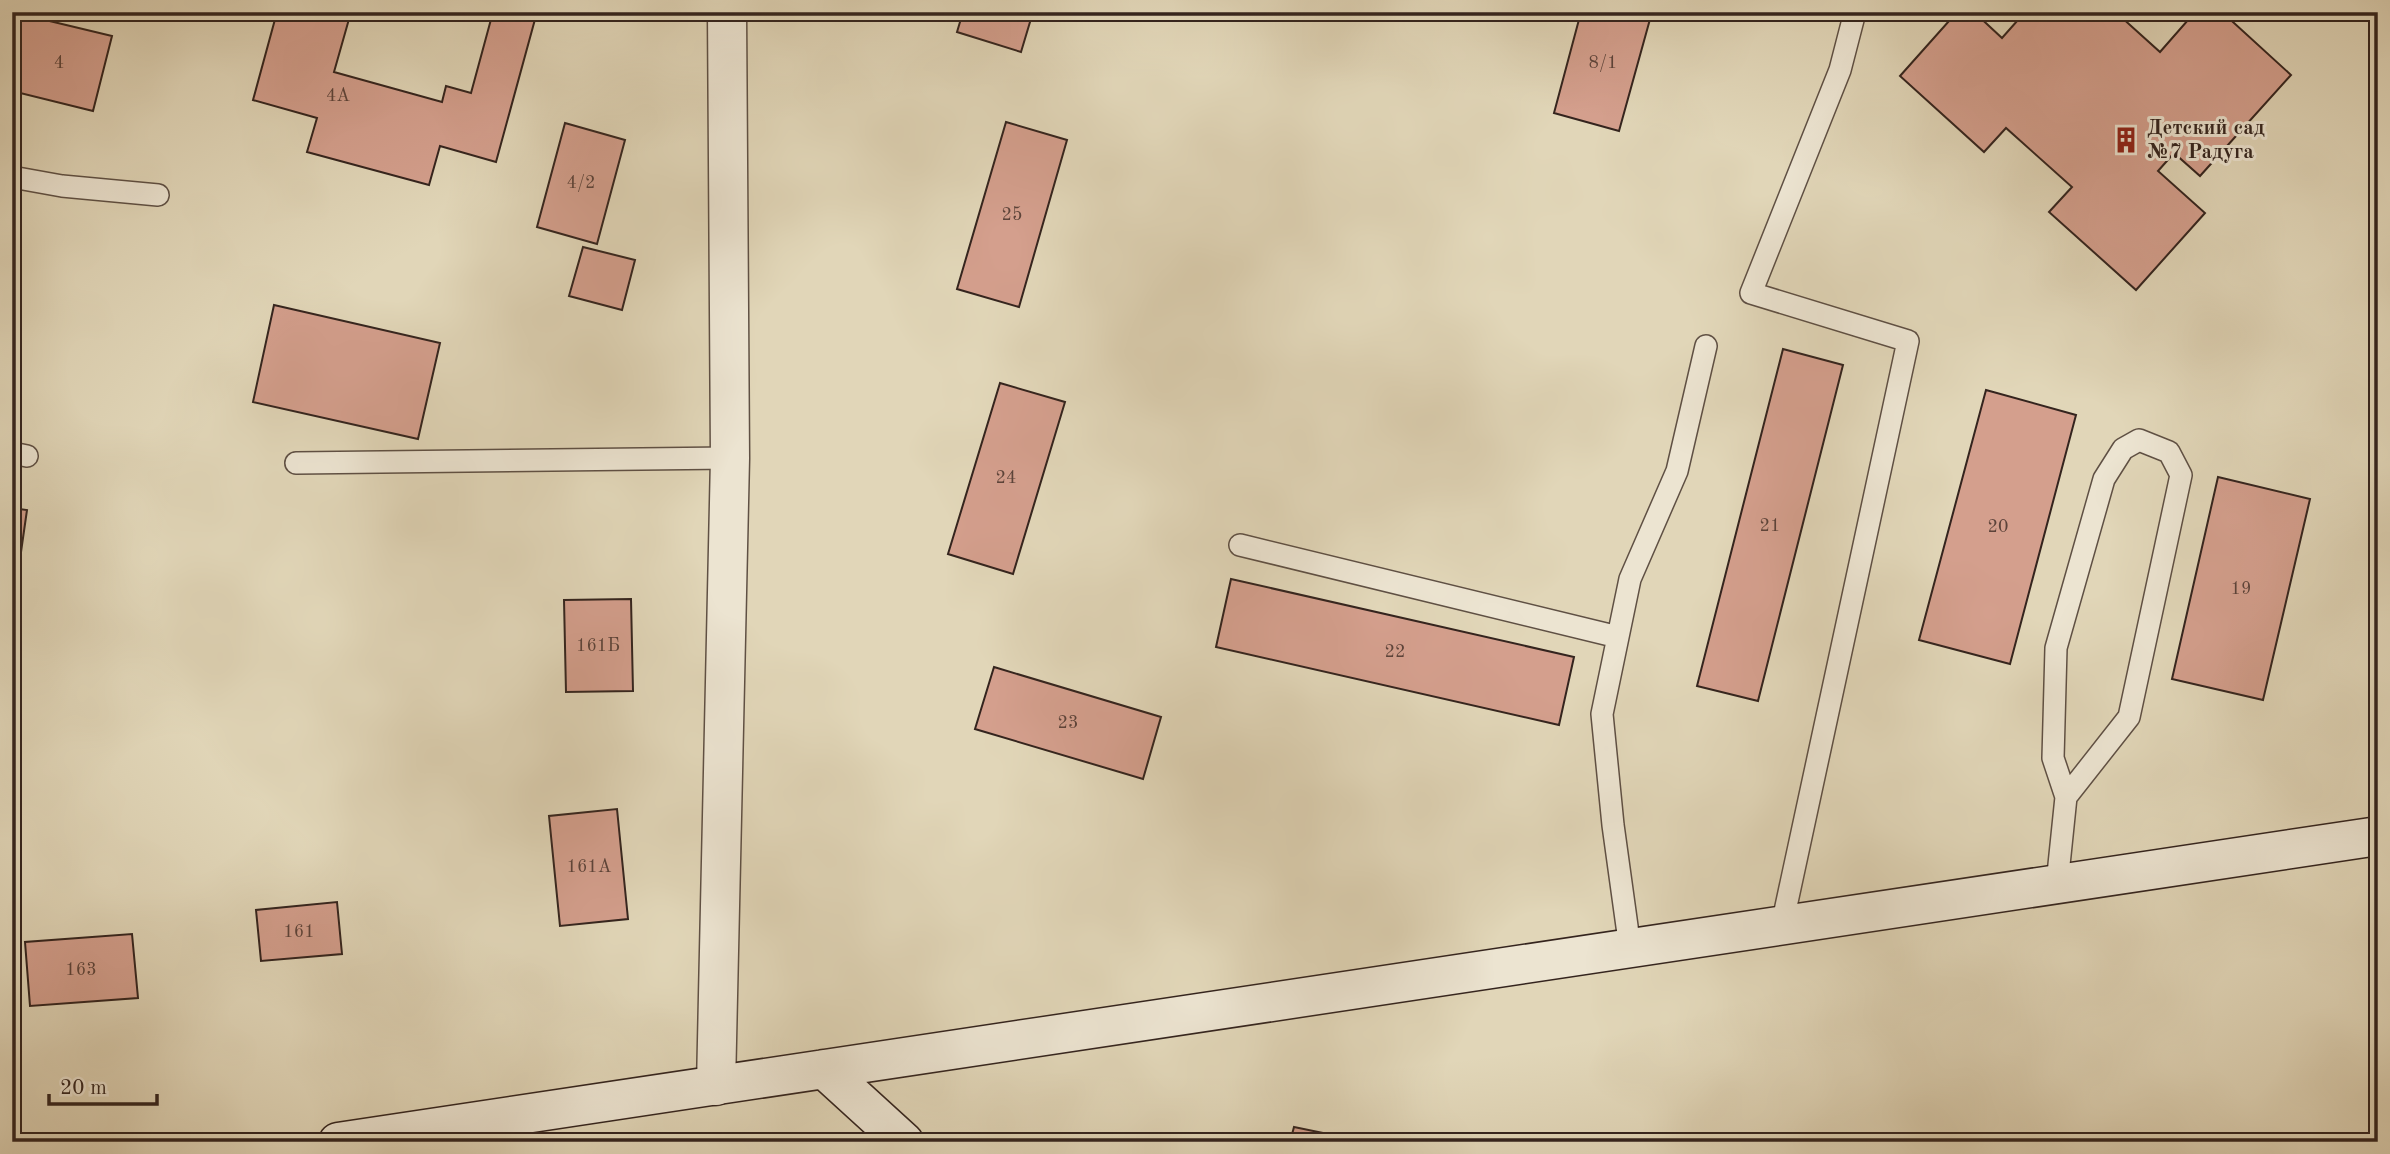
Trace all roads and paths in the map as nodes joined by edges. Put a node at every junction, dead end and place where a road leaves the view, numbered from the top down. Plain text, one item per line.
1 (727, 12) edge
2 (1855, 12) edge
3 (12, 177) edge
4 (158, 195) dead end
5 (1706, 346) dead end
6 (730, 458) junction
7 (296, 463) dead end
8 (1240, 545) dead end
9 (1618, 637) junction
10 (2066, 797) junction
11 (2378, 836) edge
12 (2057, 884) junction
13 (1783, 925) junction
14 (1630, 948) junction
15 (824, 1069) junction
16 (716, 1086) junction
17 (338, 1142) edge
18 (904, 1142) edge

1 - 6 main road
2 - 13 lane
3 - 4 lane
5 - 9 lane
6 - 7 lane
6 - 16 main road
8 - 9 lane
9 - 14 lane
10 - 10 lane
10 - 12 lane
11 - 12 main road
12 - 13 main road
13 - 14 main road
14 - 15 main road
15 - 16 main road
15 - 18 main road
16 - 17 main road

